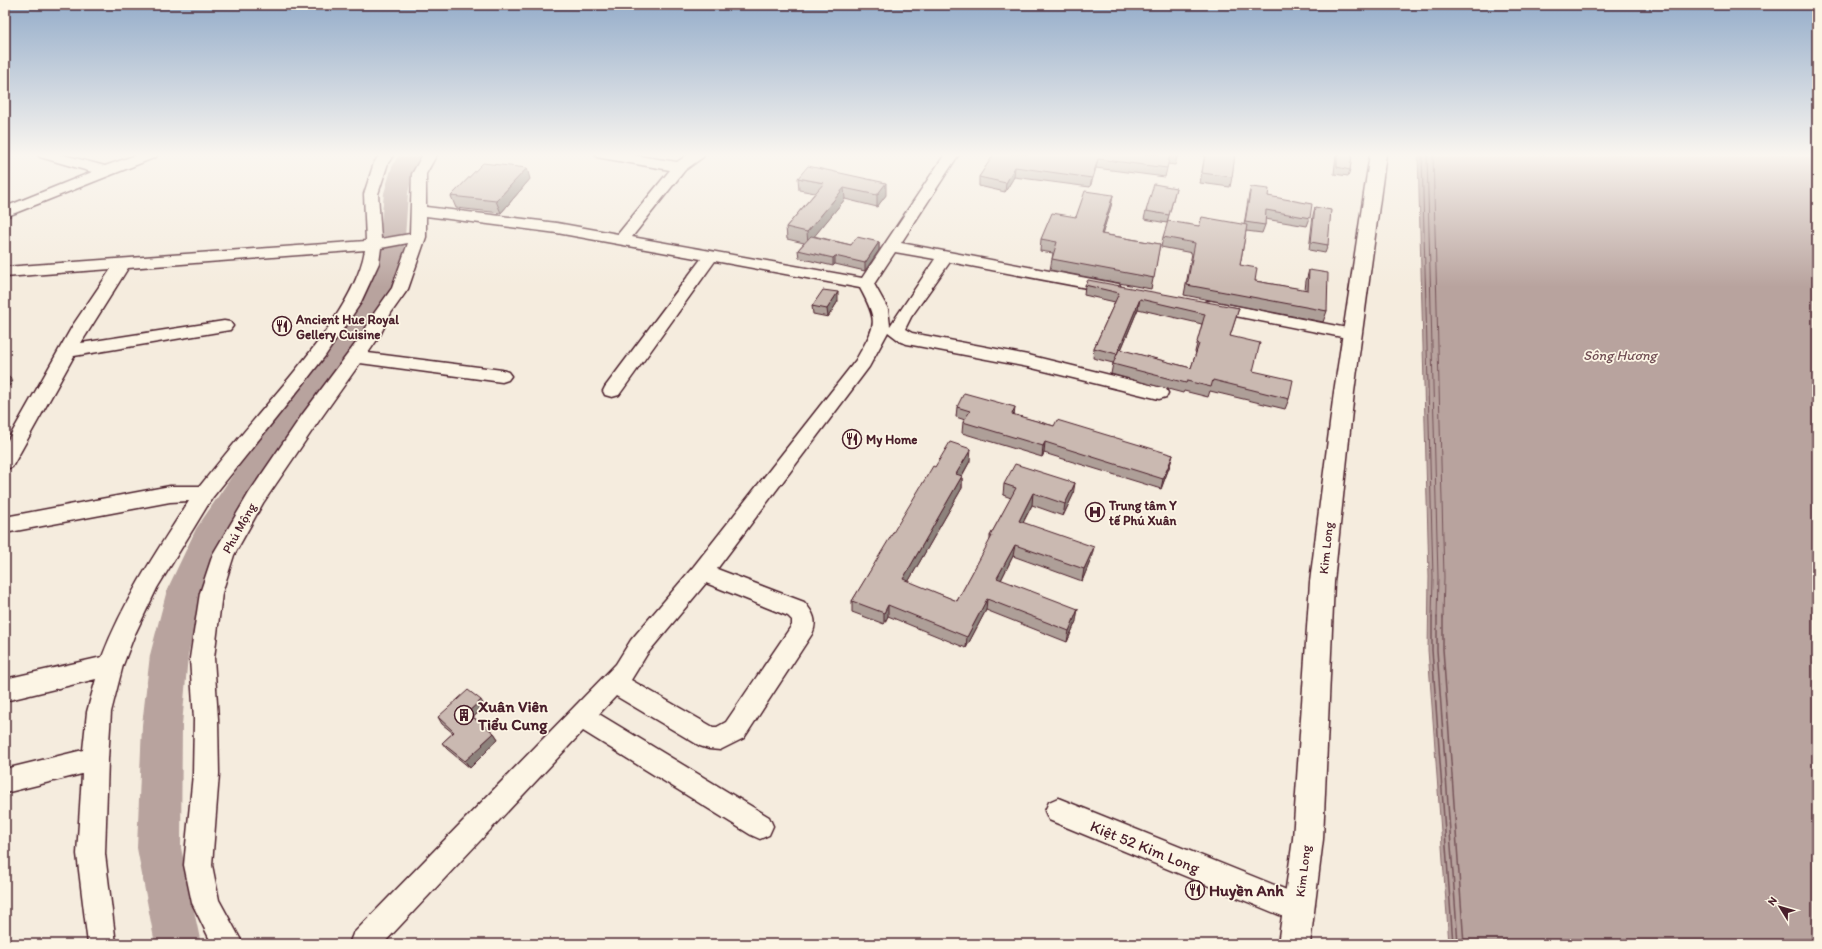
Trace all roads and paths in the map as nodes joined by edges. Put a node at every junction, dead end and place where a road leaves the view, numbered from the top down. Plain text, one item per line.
1 (39, 198) edge
2 (372, 198) edge
3 (419, 198) edge
4 (656, 198) edge
5 (923, 198) edge
6 (1372, 198) edge
7 (419, 211) junction
8 (5, 212) edge
9 (412, 239) junction
10 (622, 240) junction
11 (379, 244) junction
12 (891, 246) junction
13 (711, 256) junction
14 (945, 257) junction
15 (122, 264) junction
16 (5, 272) edge
17 (866, 284) junction
18 (1128, 290) edge
19 (1198, 304) edge
20 (224, 326) dead end
21 (1352, 334) junction
22 (68, 351) junction
23 (356, 357) junction
24 (502, 376) dead end
25 (612, 391) dead end
26 (1159, 393) dead end
27 (5, 462) edge
28 (205, 493) junction
29 (5, 525) edge
30 (702, 572) junction
31 (111, 665) junction
32 (613, 682) junction
33 (5, 690) edge
34 (581, 716) junction
35 (95, 759) junction
36 (5, 781) edge
37 (1058, 812) dead end
38 (760, 826) dead end
39 (1298, 909) junction
40 (102, 944) edge
41 (229, 944) edge
42 (363, 944) edge
43 (1294, 944) edge

1 - 8 street
2 - 11 street
3 - 7 street, Phú Mộng
4 - 10 street
5 - 12 street
6 - 21 main road, Kim Long
7 - 9 street, Phú Mộng
7 - 10 street
9 - 11 street
9 - 23 street, Phú Mộng
10 - 13 street
11 - 15 street
11 - 28 street
12 - 14 street
12 - 17 street
13 - 17 street
13 - 25 street
14 - 18 street
14 - 26 street
15 - 16 street
15 - 22 street
17 - 30 street
19 - 21 street
20 - 22 street
21 - 39 main road, Kim Long
22 - 27 street
23 - 24 street
23 - 41 street, Phú Mộng
28 - 29 street
28 - 31 street
30 - 32 street
30 - 32 street
31 - 33 street
31 - 35 street
32 - 34 street
34 - 38 street
34 - 42 street
35 - 36 street
35 - 40 street
37 - 39 street, Kiệt 52 Kim Long
39 - 43 main road, Kim Long

